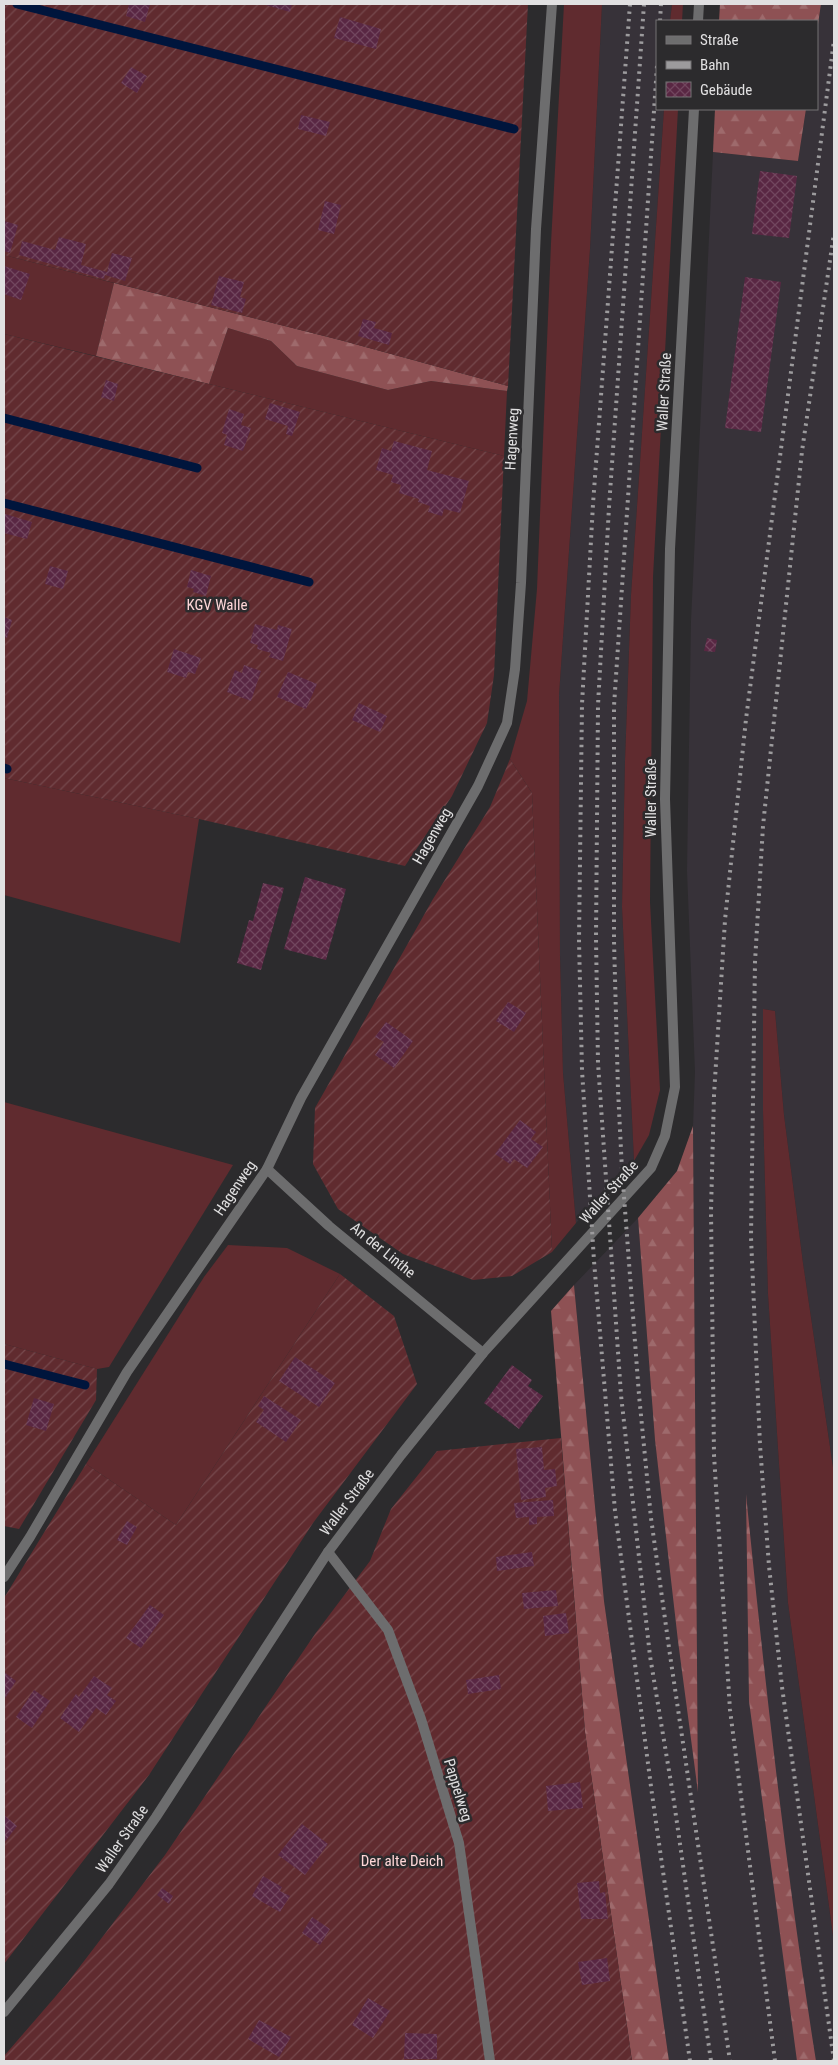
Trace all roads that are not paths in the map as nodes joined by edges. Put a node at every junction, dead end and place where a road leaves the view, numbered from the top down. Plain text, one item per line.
1 (552, 4) edge
2 (699, 4) edge
3 (698, 20) edge
4 (694, 110) edge
5 (267, 1170) junction
6 (483, 1353) junction
7 (328, 1552) junction
8 (4, 1577) edge
9 (4, 2012) edge
10 (490, 2061) edge

1 - 5 street, Hagenweg
2 - 3 street
4 - 6 street, Waller Straße
5 - 6 street, An der Linthe
5 - 8 street, Hagenweg
6 - 7 street, Waller Straße
7 - 9 street, Waller Straße
7 - 10 street, Pappelweg

